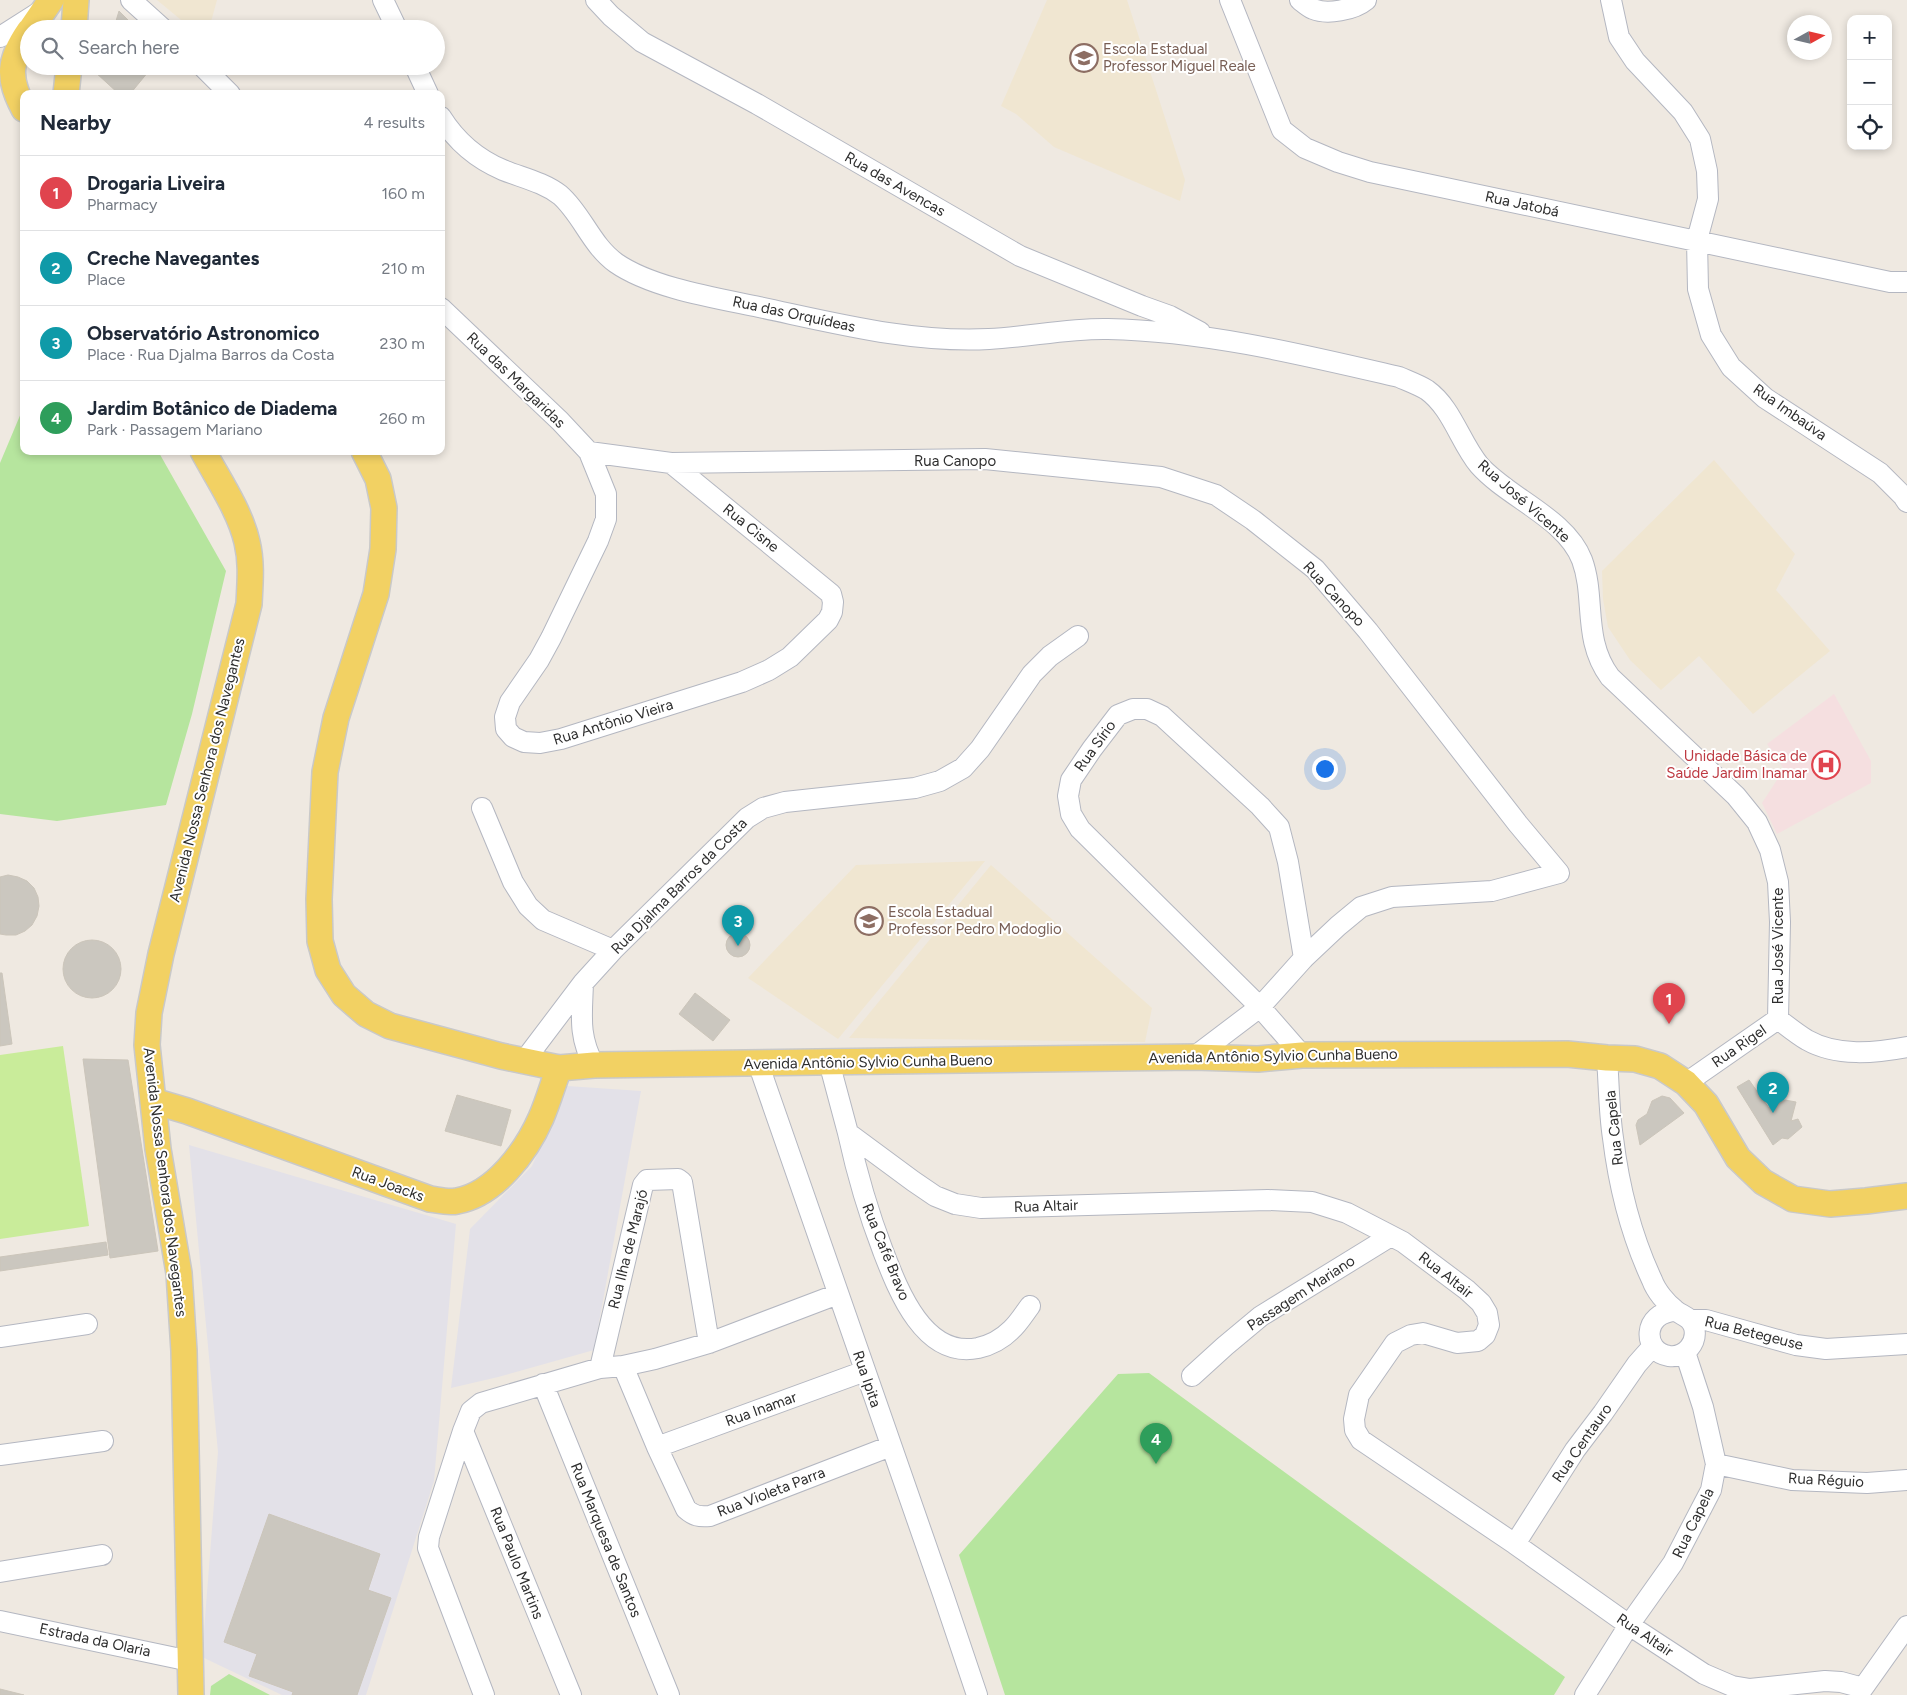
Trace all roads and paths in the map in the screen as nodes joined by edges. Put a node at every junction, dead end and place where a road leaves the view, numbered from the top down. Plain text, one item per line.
1 (76, 0) edge
2 (131, 0) edge
3 (382, 0) edge
4 (596, 0) edge
5 (1230, 0) edge
6 (1300, 0) edge
7 (1366, 0) edge
8 (1611, 0) edge
9 (75, 20) edge
10 (152, 20) edge
11 (392, 20) edge
12 (20, 27) edge
13 (0, 37) edge
14 (20, 47) edge
15 (211, 75) edge
16 (419, 75) edge
17 (226, 90) edge
18 (426, 90) edge
19 (17, 101) edge
20 (445, 124) edge
21 (1697, 240) junction
22 (1907, 282) edge
23 (445, 312) edge
24 (1211, 337) junction
25 (589, 452) junction
26 (205, 455) edge
27 (366, 455) edge
28 (671, 463) junction
29 (1907, 502) edge
30 (831, 594) joint
31 (1078, 636) dead end
32 (482, 808) dead end
33 (613, 950) junction
34 (1304, 958) junction
35 (583, 983) junction
36 (1260, 1007) junction
37 (1778, 1019) junction
38 (1907, 1047) edge
39 (1302, 1055) junction
40 (1194, 1057) junction
41 (1607, 1058) junction
42 (524, 1061) junction
43 (829, 1062) junction
44 (758, 1063) junction
45 (594, 1065) junction
46 (559, 1068) junction
47 (1686, 1083) junction
48 (153, 1101) junction
49 (848, 1133) junction
50 (1907, 1196) edge
51 (1391, 1236) junction
52 (1653, 1283) junction
53 (838, 1294) junction
54 (1030, 1306) dead end
55 (1683, 1316) junction
56 (1653, 1321) junction
57 (87, 1324) dead end
58 (0, 1336) edge
59 (709, 1343) junction
60 (1907, 1344) edge
61 (1653, 1346) junction
62 (1685, 1352) junction
63 (623, 1366) junction
64 (600, 1368) junction
65 (864, 1371) junction
66 (1192, 1376) dead end
67 (543, 1384) junction
68 (463, 1432) junction
69 (103, 1441) dead end
70 (891, 1446) junction
71 (657, 1447) junction
72 (0, 1455) edge
73 (1716, 1464) junction
74 (1907, 1480) edge
75 (1515, 1544) junction
76 (102, 1555) dead end
77 (0, 1572) edge
78 (0, 1621) edge
79 (1629, 1625) junction
80 (1907, 1626) edge
81 (190, 1661) junction
82 (1860, 1691) edge
83 (481, 1694) edge
84 (191, 1695) edge
85 (571, 1695) edge
86 (669, 1695) edge
87 (977, 1695) edge
88 (1585, 1695) edge

1 - 9 main road
2 - 10 street
3 - 11 street
4 - 24 street, Rua das Avencas
5 - 21 street, Rua Jatobá
6 - 7 street
8 - 21 street, Rua Imbaúva
12 - 13 street
14 - 19 main road
15 - 17 street
16 - 18 street
20 - 24 street, Rua das Orquídeas
21 - 22 street, Rua Jatobá
21 - 29 street, Rua Imbaúva
23 - 25 street, Rua das Margaridas
24 - 37 street, Rua José Vicente
25 - 28 street, Rua Canopo
25 - 30 street, Rua Antônio Vieira
26 - 48 main road, Avenida Nossa Senhora dos Navegantes
27 - 42 main road, Avenida Antônio Sylvio Cunha Bueno
28 - 30 street, Rua Cisne
28 - 34 street, Rua Canopo
31 - 33 street, Rua Djalma Barros da Costa
32 - 33 street
33 - 35 street, Rua Djalma Barros da Costa
34 - 36 street, Rua Canopo
34 - 36 street, Rua Sírio
35 - 42 street, Rua Djalma Barros da Costa
35 - 45 street
36 - 39 street, Rua Sírio
36 - 40 street, Rua Canopo
37 - 38 street, Rua Rigel
37 - 47 street, Rua Rigel
39 - 40 main road, Avenida Antônio Sylvio Cunha Bueno
39 - 41 main road, Avenida Antônio Sylvio Cunha Bueno
40 - 43 main road, Avenida Antônio Sylvio Cunha Bueno
41 - 47 main road, Avenida Antônio Sylvio Cunha Bueno
41 - 52 street, Rua Capela
42 - 46 main road, Avenida Antônio Sylvio Cunha Bueno
43 - 44 main road, Avenida Antônio Sylvio Cunha Bueno
43 - 49 street
44 - 45 main road, Avenida Antônio Sylvio Cunha Bueno
44 - 53 street, Rua Ipita
45 - 46 main road, Avenida Antônio Sylvio Cunha Bueno
46 - 48 main road, Rua Joacks
47 - 50 main road, Avenida Antônio Sylvio Cunha Bueno
48 - 81 main road, Avenida Nossa Senhora dos Navegantes
49 - 51 street, Rua Altair
49 - 54 street, Rua Café Bravo
51 - 66 street, Passagem Mariano
51 - 75 street, Rua Altair
52 - 55 street, Rua Capela
52 - 56 street, Rua Capela
53 - 59 street
53 - 65 street, Rua Ipita
55 - 56 street
55 - 60 street, Rua Betegeuse
55 - 62 street
56 - 61 street
57 - 58 street
59 - 63 street
59 - 64 street, Rua Ilha de Marajó
61 - 62 street
61 - 75 street, Rua Centauro
62 - 73 street, Rua Capela
63 - 64 street
63 - 71 street, Rua Violeta Parra
64 - 67 street
65 - 70 street, Rua Ipita
65 - 71 street, Rua Inamar
67 - 68 street
67 - 86 street, Rua Marquesa de Santos
68 - 83 street
68 - 85 street, Rua Paulo Martins
69 - 72 street
70 - 71 street, Rua Violeta Parra
70 - 87 street, Rua Ipita
73 - 74 street, Rua Réguio
73 - 79 street, Rua Capela
75 - 79 street, Rua Altair
76 - 77 street
78 - 81 street, Estrada da Olaria
79 - 82 street, Rua Altair
79 - 88 street, Rua Capela
80 - 82 street
81 - 84 main road, Avenida Nossa Senhora dos Navegantes

